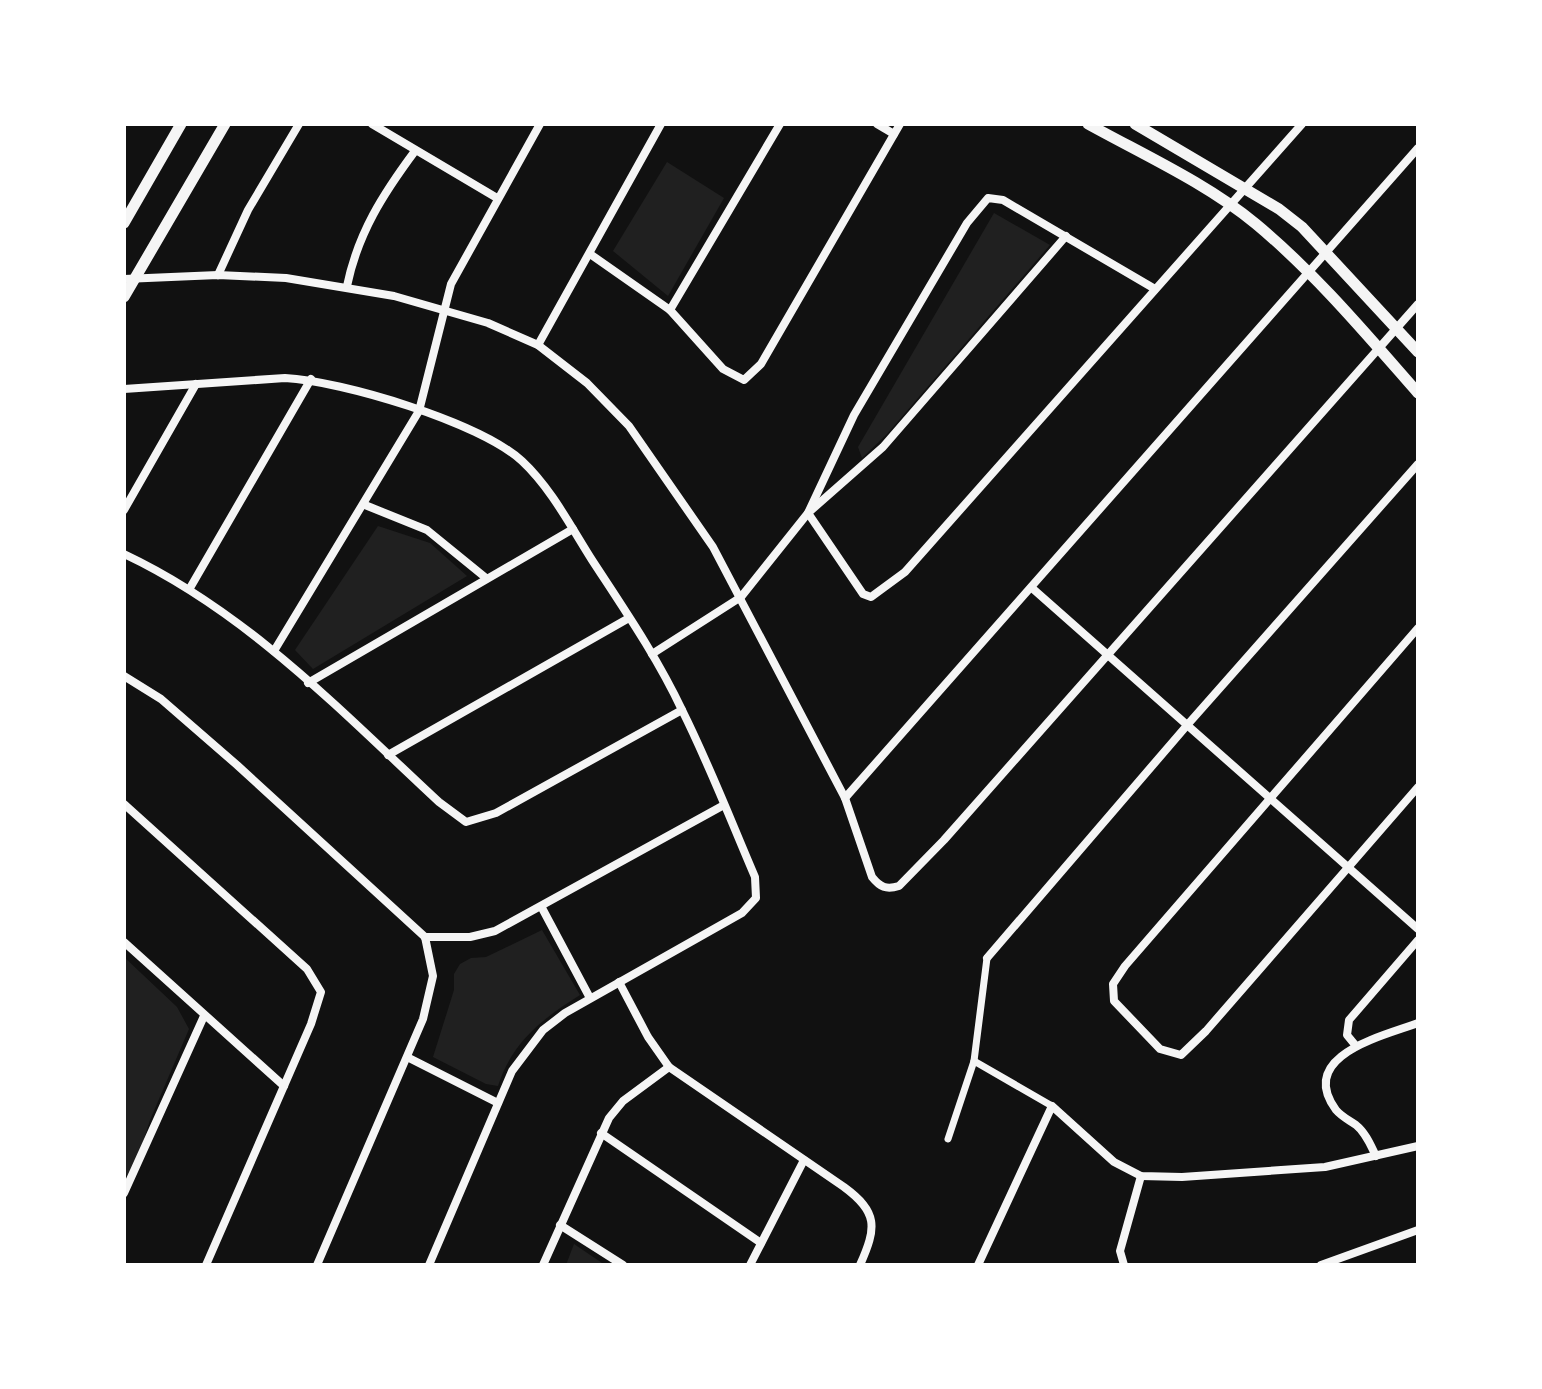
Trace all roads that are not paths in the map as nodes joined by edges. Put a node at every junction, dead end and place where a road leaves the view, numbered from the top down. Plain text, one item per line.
1 (181, 124) edge
2 (225, 124) edge
3 (299, 124) edge
4 (372, 124) edge
5 (540, 124) edge
6 (661, 124) edge
7 (780, 124) edge
8 (877, 124) edge
9 (900, 124) edge
10 (1088, 124) edge
11 (1135, 124) edge
12 (1302, 124) edge
13 (894, 134) junction
14 (1418, 148) edge
15 (415, 151) junction
16 (1246, 186) junction
17 (497, 198) junction
18 (1230, 205) junction
19 (124, 223) edge
20 (1066, 236) junction
21 (1325, 252) junction
22 (590, 254) junction
23 (1307, 272) junction
24 (218, 275) junction
25 (129, 279) edge
26 (347, 286) junction
27 (1155, 289) junction
28 (124, 297) edge
29 (1418, 304) edge
30 (442, 309) junction
31 (670, 310) junction
32 (1396, 329) junction
33 (538, 345) junction
34 (1378, 348) junction
35 (1418, 352) edge
36 (311, 379) junction
37 (196, 384) junction
38 (124, 389) edge
39 (1418, 393) edge
40 (419, 411) junction
41 (1418, 464) edge
42 (365, 505) junction
43 (124, 510) edge
44 (808, 513) junction
45 (573, 529) junction
46 (124, 554) edge
47 (486, 578) junction
48 (190, 588) junction
49 (1032, 588) junction
50 (741, 597) junction
51 (629, 618) junction
52 (1418, 628) edge
53 (274, 651) junction
54 (652, 654) junction
55 (1107, 654) junction
56 (124, 676) edge
57 (308, 683) junction
58 (682, 710) junction
59 (1189, 723) junction
60 (388, 755) junction
61 (1418, 787) edge
62 (1272, 796) junction
63 (845, 798) junction
64 (124, 804) edge
65 (724, 805) junction
66 (1350, 865) junction
67 (542, 908) junction
68 (1418, 929) edge
69 (425, 937) junction
70 (1418, 940) edge
71 (124, 942) edge
72 (987, 958) joint
73 (619, 982) junction
74 (590, 998) junction
75 (204, 1016) junction
76 (1418, 1023) edge
77 (1356, 1046) junction
78 (409, 1058) junction
79 (974, 1061) junction
80 (669, 1067) junction
81 (284, 1086) junction
82 (498, 1103) junction
83 (1052, 1106) junction
84 (601, 1133) junction
85 (948, 1139) dead end
86 (1418, 1146) edge
87 (1376, 1156) junction
88 (804, 1160) junction
89 (1141, 1176) junction
90 (124, 1193) edge
91 (560, 1225) junction
92 (1418, 1230) edge
93 (761, 1243) junction
94 (206, 1265) edge
95 (317, 1265) edge
96 (429, 1265) edge
97 (543, 1265) edge
98 (623, 1265) edge
99 (750, 1265) edge
100 (860, 1265) edge
101 (978, 1265) edge
102 (1124, 1265) edge
103 (1321, 1265) edge

1 - 19 street
2 - 25 street
3 - 24 street
4 - 15 street
5 - 17 street
6 - 22 street
7 - 31 street
8 - 13 street
9 - 13 street
10 - 18 street
11 - 16 street
12 - 16 street
13 - 31 street
14 - 21 street
15 - 17 street
15 - 26 street
16 - 18 street
16 - 21 street
17 - 30 street
18 - 23 street
18 - 27 street
20 - 27 street
20 - 44 street
20 - 44 street
21 - 23 street
21 - 32 street
22 - 31 street
22 - 33 street
23 - 34 street
23 - 49 street
24 - 25 street
24 - 26 street
25 - 28 street
26 - 30 street
27 - 44 street
29 - 32 street
30 - 33 street
30 - 40 street
32 - 34 street
32 - 35 street
33 - 50 street
34 - 39 street
34 - 55 street
36 - 37 street
36 - 40 street
36 - 48 street
37 - 38 street
37 - 43 street
40 - 42 street
40 - 45 street
41 - 59 street
42 - 47 street
42 - 53 street
44 - 50 street
45 - 47 street
45 - 51 street
46 - 48 street
47 - 57 street
48 - 53 street
49 - 55 street
49 - 63 street
50 - 54 street
50 - 63 street
51 - 54 street
51 - 60 street
52 - 62 street
53 - 57 street
54 - 58 street
55 - 59 street
55 - 63 street
56 - 69 street
57 - 60 street
58 - 60 street
58 - 65 street
59 - 62 street
59 - 72 street
61 - 66 street
62 - 66 street
62 - 66 street
64 - 81 street
65 - 67 street
65 - 73 street
66 - 68 street
67 - 69 street
67 - 74 street
69 - 78 street
70 - 77 street
71 - 75 street
72 - 79 street
73 - 74 street
73 - 80 street
74 - 82 street
75 - 81 street
75 - 90 street
76 - 77 street
77 - 87 street
78 - 82 street
78 - 95 street
79 - 83 street
79 - 85 street
80 - 84 street
80 - 88 street
81 - 94 street
82 - 96 street
83 - 89 street
83 - 101 street
84 - 91 street
84 - 93 street
86 - 87 street
87 - 89 street
88 - 93 street
88 - 100 street
89 - 102 street
91 - 97 street
91 - 98 street
92 - 103 street
93 - 99 street

